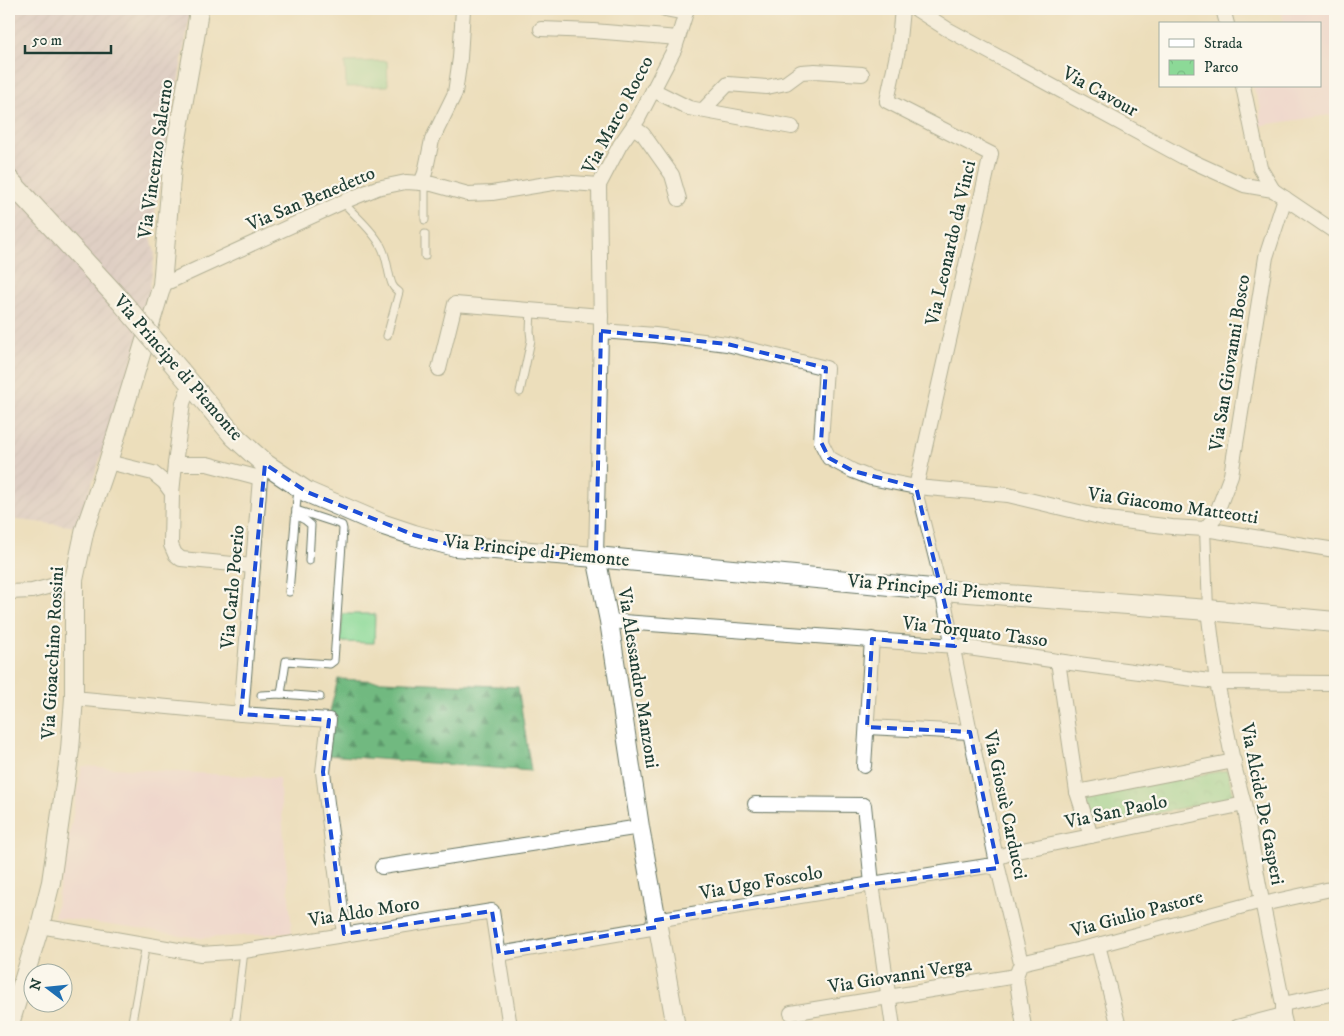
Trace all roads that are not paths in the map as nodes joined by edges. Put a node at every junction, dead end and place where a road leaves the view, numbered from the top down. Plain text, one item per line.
1 (199, 9) edge
2 (463, 9) edge
3 (666, 9) edge
4 (902, 9) edge
5 (916, 9) edge
6 (1223, 9) edge
7 (686, 11) edge
8 (1226, 22) edge
9 (541, 29) dead end
10 (678, 38) junction
11 (862, 74) dead end
12 (1243, 88) edge
13 (653, 90) junction
14 (703, 110) junction
15 (633, 126) junction
16 (792, 126) dead end
17 (9, 180) edge
18 (423, 183) junction
19 (599, 185) junction
20 (1273, 190) junction
21 (1285, 198) junction
22 (679, 199) dead end
23 (343, 202) junction
24 (425, 220) dead end
25 (1335, 232) edge
26 (425, 234) dead end
27 (425, 256) dead end
28 (162, 285) junction
29 (531, 310) junction
30 (601, 316) junction
31 (601, 332) junction
32 (387, 336) dead end
33 (439, 369) dead end
34 (185, 377) junction
35 (520, 392) dead end
36 (108, 462) junction
37 (175, 464) junction
38 (263, 471) junction
39 (299, 486) junction
40 (916, 487) junction
41 (172, 493) junction
42 (295, 512) junction
43 (1205, 529) junction
44 (1335, 550) edge
45 (596, 557) junction
46 (309, 561) dead end
47 (253, 566) junction
48 (74, 580) junction
49 (942, 590) junction
50 (9, 592) edge
51 (289, 592) dead end
52 (1208, 610) junction
53 (609, 621) junction
54 (1335, 622) edge
55 (872, 639) junction
56 (955, 646) junction
57 (1058, 661) junction
58 (1218, 682) junction
59 (1335, 683) edge
60 (282, 694) junction
61 (261, 695) dead end
62 (320, 697) dead end
63 (74, 698) junction
64 (241, 714) junction
65 (867, 727) junction
66 (970, 732) junction
67 (1234, 761) junction
68 (864, 766) dead end
69 (1077, 792) junction
70 (755, 804) dead end
71 (1244, 804) junction
72 (640, 827) junction
73 (1091, 836) junction
74 (998, 863) junction
75 (382, 867) dead end
76 (872, 884) junction
77 (1335, 888) edge
78 (1262, 902) junction
79 (657, 924) junction
80 (40, 926) junction
81 (344, 934) junction
82 (146, 944) junction
83 (1098, 945) junction
84 (244, 951) junction
85 (499, 954) junction
86 (1018, 970) junction
87 (1335, 993) edge
88 (889, 996) junction
89 (790, 1013) dead end
90 (1284, 1015) edge
91 (9, 1027) edge
92 (131, 1027) edge
93 (235, 1027) edge
94 (510, 1027) edge
95 (676, 1027) edge
96 (893, 1027) edge
97 (1024, 1027) edge
98 (1118, 1027) edge
99 (1237, 1027) edge

1 - 28 street, Via Vincenzo Salerno
2 - 18 street
3 - 7 street
4 - 40 street, Via Leonardo da Vinci
5 - 20 street, Via Cavour
6 - 8 street
7 - 10 street, Via Marco Rocco
9 - 10 street
10 - 13 street, Via Marco Rocco
11 - 14 street
12 - 20 street
13 - 14 street
13 - 15 street, Via Marco Rocco
14 - 16 street
15 - 19 street, Via Marco Rocco
15 - 22 street
17 - 34 main road, Via Principe di Piemonte, bridge
18 - 19 street, Via San Benedetto
18 - 23 street, Via San Benedetto
18 - 24 lane
19 - 30 street, Via Marco Rocco
20 - 21 street
21 - 25 street
21 - 43 street, Via San Giovanni Bosco
23 - 28 street, Via San Benedetto
23 - 32 lane
26 - 27 lane
28 - 36 street, Via Gioacchino Rossini
29 - 30 street
29 - 33 street
29 - 35 lane
30 - 31 street, Via Marco Rocco
31 - 40 street, Via Giacomo Matteotti
31 - 45 street, Via Alessandro Manzoni
34 - 37 street
34 - 38 main road, Via Principe di Piemonte
36 - 41 street
36 - 48 street, Via Gioacchino Rossini
37 - 38 street
37 - 41 street
38 - 39 main road, Via Principe di Piemonte
38 - 47 street, Via Carlo Poerio
39 - 42 lane
39 - 45 main road, Via Principe di Piemonte
40 - 43 street, Via Giacomo Matteotti
40 - 49 street
41 - 47 street
42 - 46 lane
42 - 51 lane
42 - 60 lane
43 - 44 street, Via Giacomo Matteotti
43 - 52 street
45 - 49 main road, Via Principe di Piemonte
45 - 53 street, Via Alessandro Manzoni
47 - 64 street, Via Carlo Poerio
48 - 50 street
48 - 63 street, Via Gioacchino Rossini
49 - 52 main road, Via Principe di Piemonte
49 - 56 street, Via Giosuè Carducci
52 - 54 main road, Via Principe di Piemonte
52 - 58 street, Via Alcide De Gasperi
53 - 55 street, Via Torquato Tasso
53 - 72 street, Via Alessandro Manzoni
55 - 56 street, Via Torquato Tasso
55 - 65 street
56 - 57 street, Via Torquato Tasso
56 - 66 street, Via Giosuè Carducci
57 - 58 street, Via Torquato Tasso
57 - 69 street
58 - 59 street, Via Torquato Tasso
58 - 67 street, Via Alcide De Gasperi
60 - 61 lane
60 - 62 lane
63 - 64 street
63 - 80 street, Via Gioacchino Rossini
64 - 81 street
65 - 66 street
65 - 68 street
66 - 74 street, Via Giosuè Carducci
67 - 69 street
67 - 71 street, Via Alcide De Gasperi
69 - 73 street
70 - 76 street
71 - 73 street, Via San Paolo
71 - 78 street, Via Alcide De Gasperi
72 - 75 street
72 - 79 street, Via Alessandro Manzoni
73 - 74 street, Via San Paolo
74 - 76 street, Via Ugo Foscolo
74 - 86 street, Via Giosuè Carducci
76 - 79 street, Via Ugo Foscolo
76 - 88 street
77 - 78 street, Via Giulio Pastore
78 - 83 street, Via Giulio Pastore
78 - 90 street, Via Alcide De Gasperi
79 - 85 street
79 - 95 street, Via Alessandro Manzoni
80 - 82 street, Via Aldo Moro
80 - 91 street, Via Gioacchino Rossini
81 - 84 street, Via Aldo Moro
81 - 85 street, Via Aldo Moro
82 - 84 street, Via Aldo Moro
82 - 92 lane
83 - 86 street, Via Giulio Pastore
83 - 98 street
84 - 93 lane
85 - 94 street
86 - 88 street, Via Giovanni Verga
86 - 97 street, Via Giosuè Carducci
87 - 90 street
88 - 89 street, Via Giovanni Verga
88 - 96 street
90 - 99 street

